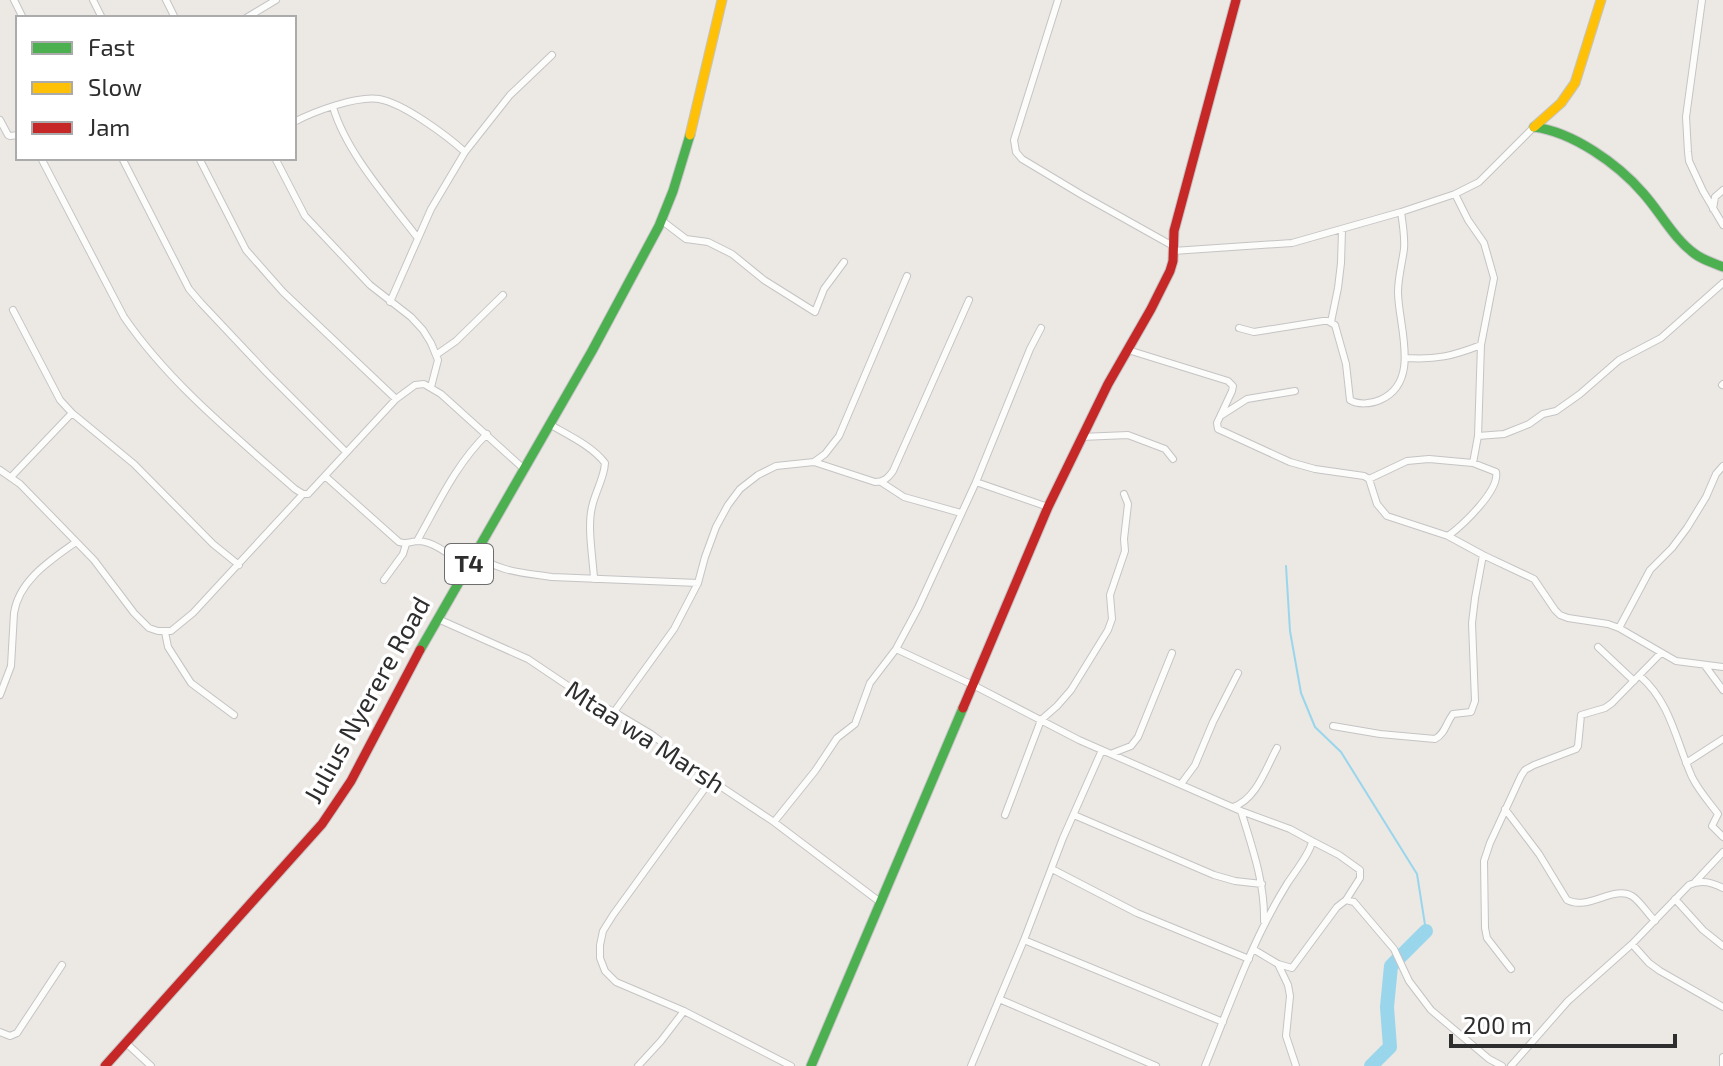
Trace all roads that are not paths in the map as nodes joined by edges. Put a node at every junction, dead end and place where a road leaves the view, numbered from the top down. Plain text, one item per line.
1 (276, 0) edge
2 (722, 0) edge
3 (1058, 0) edge
4 (1236, 0) edge
5 (1601, 0) edge
6 (1702, 0) edge
7 (249, 16) edge
8 (552, 55) dead end
9 (333, 107) junction
10 (0, 120) edge
11 (296, 121) edge
12 (1534, 127) junction
13 (14, 136) edge
14 (0, 142) edge
15 (465, 152) junction
16 (42, 160) edge
17 (123, 160) edge
18 (200, 160) edge
19 (276, 160) edge
20 (1723, 190) edge
21 (1455, 194) junction
22 (1713, 209) junction
23 (1401, 212) junction
24 (661, 220) junction
25 (1723, 225) edge
26 (1342, 230) junction
27 (417, 237) junction
28 (1173, 249) junction
29 (844, 262) dead end
30 (1723, 267) edge
31 (907, 276) dead end
32 (1723, 283) edge
33 (503, 295) dead end
34 (969, 300) dead end
35 (390, 302) junction
36 (13, 310) dead end
37 (1331, 322) junction
38 (1041, 328) dead end
39 (1239, 328) dead end
40 (1481, 345) junction
41 (1128, 350) junction
42 (436, 355) junction
43 (1405, 358) junction
44 (431, 387) junction
45 (1295, 391) dead end
46 (396, 399) junction
47 (72, 413) junction
48 (1222, 415) junction
49 (549, 424) junction
50 (487, 434) junction
51 (1478, 436) junction
52 (1081, 437) junction
53 (346, 452) junction
54 (1173, 459) dead end
55 (814, 462) junction
56 (1473, 463) junction
57 (1723, 466) edge
58 (524, 469) junction
59 (0, 470) edge
60 (325, 476) junction
61 (11, 477) junction
62 (1369, 479) junction
63 (881, 482) junction
64 (976, 482) junction
65 (303, 494) junction
66 (1124, 494) dead end
67 (1048, 507) junction
68 (961, 513) junction
69 (1448, 536) junction
70 (417, 541) junction
71 (76, 542) junction
72 (406, 544) junction
73 (476, 553) junction
74 (1483, 555) junction
75 (239, 565) junction
76 (467, 567) junction
77 (594, 579) junction
78 (384, 580) dead end
79 (698, 583) junction
80 (438, 619) junction
81 (1619, 628) junction
82 (165, 632) junction
83 (1598, 647) dead end
84 (896, 649) junction
85 (1172, 653) dead end
86 (1661, 653) junction
87 (1706, 666) junction
88 (1723, 667) edge
89 (1238, 673) dead end
90 (1637, 678) junction
91 (973, 685) junction
92 (1723, 690) edge
93 (0, 695) edge
94 (614, 712) junction
95 (234, 715) dead end
96 (1041, 720) junction
97 (1333, 726) dead end
98 (1723, 739) edge
99 (1277, 748) dead end
100 (1102, 750) junction
101 (1113, 753) junction
102 (1686, 763) junction
103 (711, 780) junction
104 (1181, 784) junction
105 (1233, 807) junction
106 (1505, 809) junction
107 (1241, 811) junction
108 (1720, 812) edge
109 (1005, 815) dead end
110 (1074, 815) junction
111 (774, 822) junction
112 (1723, 837) edge
113 (1312, 841) junction
114 (1723, 852) edge
115 (1052, 869) junction
116 (1695, 882) junction
117 (1262, 884) junction
118 (1723, 888) edge
119 (1675, 899) junction
120 (1346, 900) junction
121 (880, 902) junction
122 (1655, 921) junction
123 (1264, 925) junction
124 (1024, 940) junction
125 (1632, 944) junction
126 (1723, 946) edge
127 (1253, 949) junction
128 (1249, 959) junction
129 (1278, 964) junction
130 (62, 965) dead end
131 (1511, 969) dead end
132 (999, 999) junction
133 (1723, 1007) edge
134 (684, 1011) junction
135 (1223, 1022) junction
136 (0, 1032) edge
137 (125, 1042) junction
138 (1723, 1057) edge
139 (105, 1066) edge
140 (151, 1066) edge
141 (638, 1066) edge
142 (791, 1066) edge
143 (811, 1066) edge
144 (971, 1066) edge
145 (1156, 1066) edge
146 (1205, 1066) edge
147 (1296, 1066) edge
148 (1502, 1066) edge
149 (1511, 1066) edge
150 (1723, 1066) edge

1 - 7 street
2 - 24 main road, Julius Nyerere Road / T4
3 - 28 street
4 - 28 main road
5 - 12 main road
6 - 22 street
8 - 15 street
9 - 11 street
9 - 15 street
9 - 27 street
10 - 13 street
12 - 21 street
12 - 30 main road
13 - 14 street
15 - 27 street
16 - 65 street
17 - 53 street
18 - 46 street
19 - 35 street
20 - 22 street
21 - 23 street
21 - 40 street
22 - 25 street
23 - 26 street
23 - 43 street
24 - 29 street
24 - 49 main road, Julius Nyerere Road / T4
26 - 28 street
26 - 37 street
27 - 35 street
28 - 41 main road
31 - 55 street
32 - 51 street
33 - 42 street
34 - 63 street
35 - 42 street
36 - 47 street
37 - 39 street
37 - 43 street
38 - 64 street
40 - 43 street
40 - 51 street
41 - 48 street
41 - 52 main road
42 - 44 street
44 - 46 street
44 - 50 street
45 - 48 street
46 - 53 street
47 - 61 street
47 - 75 street
48 - 62 street
49 - 58 main road, Julius Nyerere Road / T4
49 - 77 street
50 - 58 street
50 - 70 street
51 - 56 street
52 - 54 street
52 - 67 main road
53 - 60 street
55 - 63 street
55 - 79 street
56 - 62 street
56 - 69 street
57 - 81 street
58 - 73 main road, Julius Nyerere Road / T4
59 - 61 street
60 - 65 street
60 - 72 street
61 - 71 street
62 - 69 street
63 - 68 street
64 - 67 street
64 - 68 street
65 - 75 street
66 - 96 street
67 - 91 main road
68 - 84 street
69 - 74 street
70 - 72 street
70 - 76 street
71 - 82 street
71 - 93 street
72 - 78 street
73 - 76 main road, Julius Nyerere Road / T4
73 - 77 street
74 - 81 street
74 - 97 street
75 - 82 street
76 - 80 main road, Julius Nyerere Road / T4
77 - 79 street
79 - 94 street
80 - 94 street, Mtaa wa Marsh
80 - 137 main road, Julius Nyerere Road / T4
81 - 86 street
82 - 95 street
83 - 90 street
84 - 91 street
84 - 111 street
85 - 101 street
86 - 87 street
86 - 90 street
87 - 88 street
87 - 92 street
89 - 104 street
90 - 102 street
90 - 106 street
91 - 96 street
91 - 121 main road
94 - 103 street, Mtaa wa Marsh
96 - 100 street
96 - 109 street
98 - 102 street
99 - 105 street
100 - 101 street
100 - 110 street
101 - 104 street
102 - 108 street
103 - 111 street, Mtaa wa Marsh
103 - 134 street
104 - 105 street
105 - 107 street
106 - 122 street
106 - 131 street
107 - 113 street
107 - 117 street
108 - 112 street
110 - 115 street
110 - 117 street
111 - 121 street, Mtaa wa Marsh
113 - 120 street
113 - 123 street
114 - 116 street
115 - 124 street
115 - 128 street
116 - 118 street
116 - 119 street
117 - 123 street
119 - 122 street
119 - 126 street
120 - 129 street
120 - 148 street
121 - 143 main road
122 - 125 street
123 - 127 street
124 - 132 street
124 - 135 street
125 - 133 street
125 - 149 street
127 - 128 street
127 - 129 street
128 - 135 street
129 - 147 street
130 - 136 street
132 - 144 street
132 - 145 street
134 - 141 street
134 - 142 street
135 - 146 street
137 - 139 main road, Julius Nyerere Road / T4
137 - 140 street
138 - 150 street

